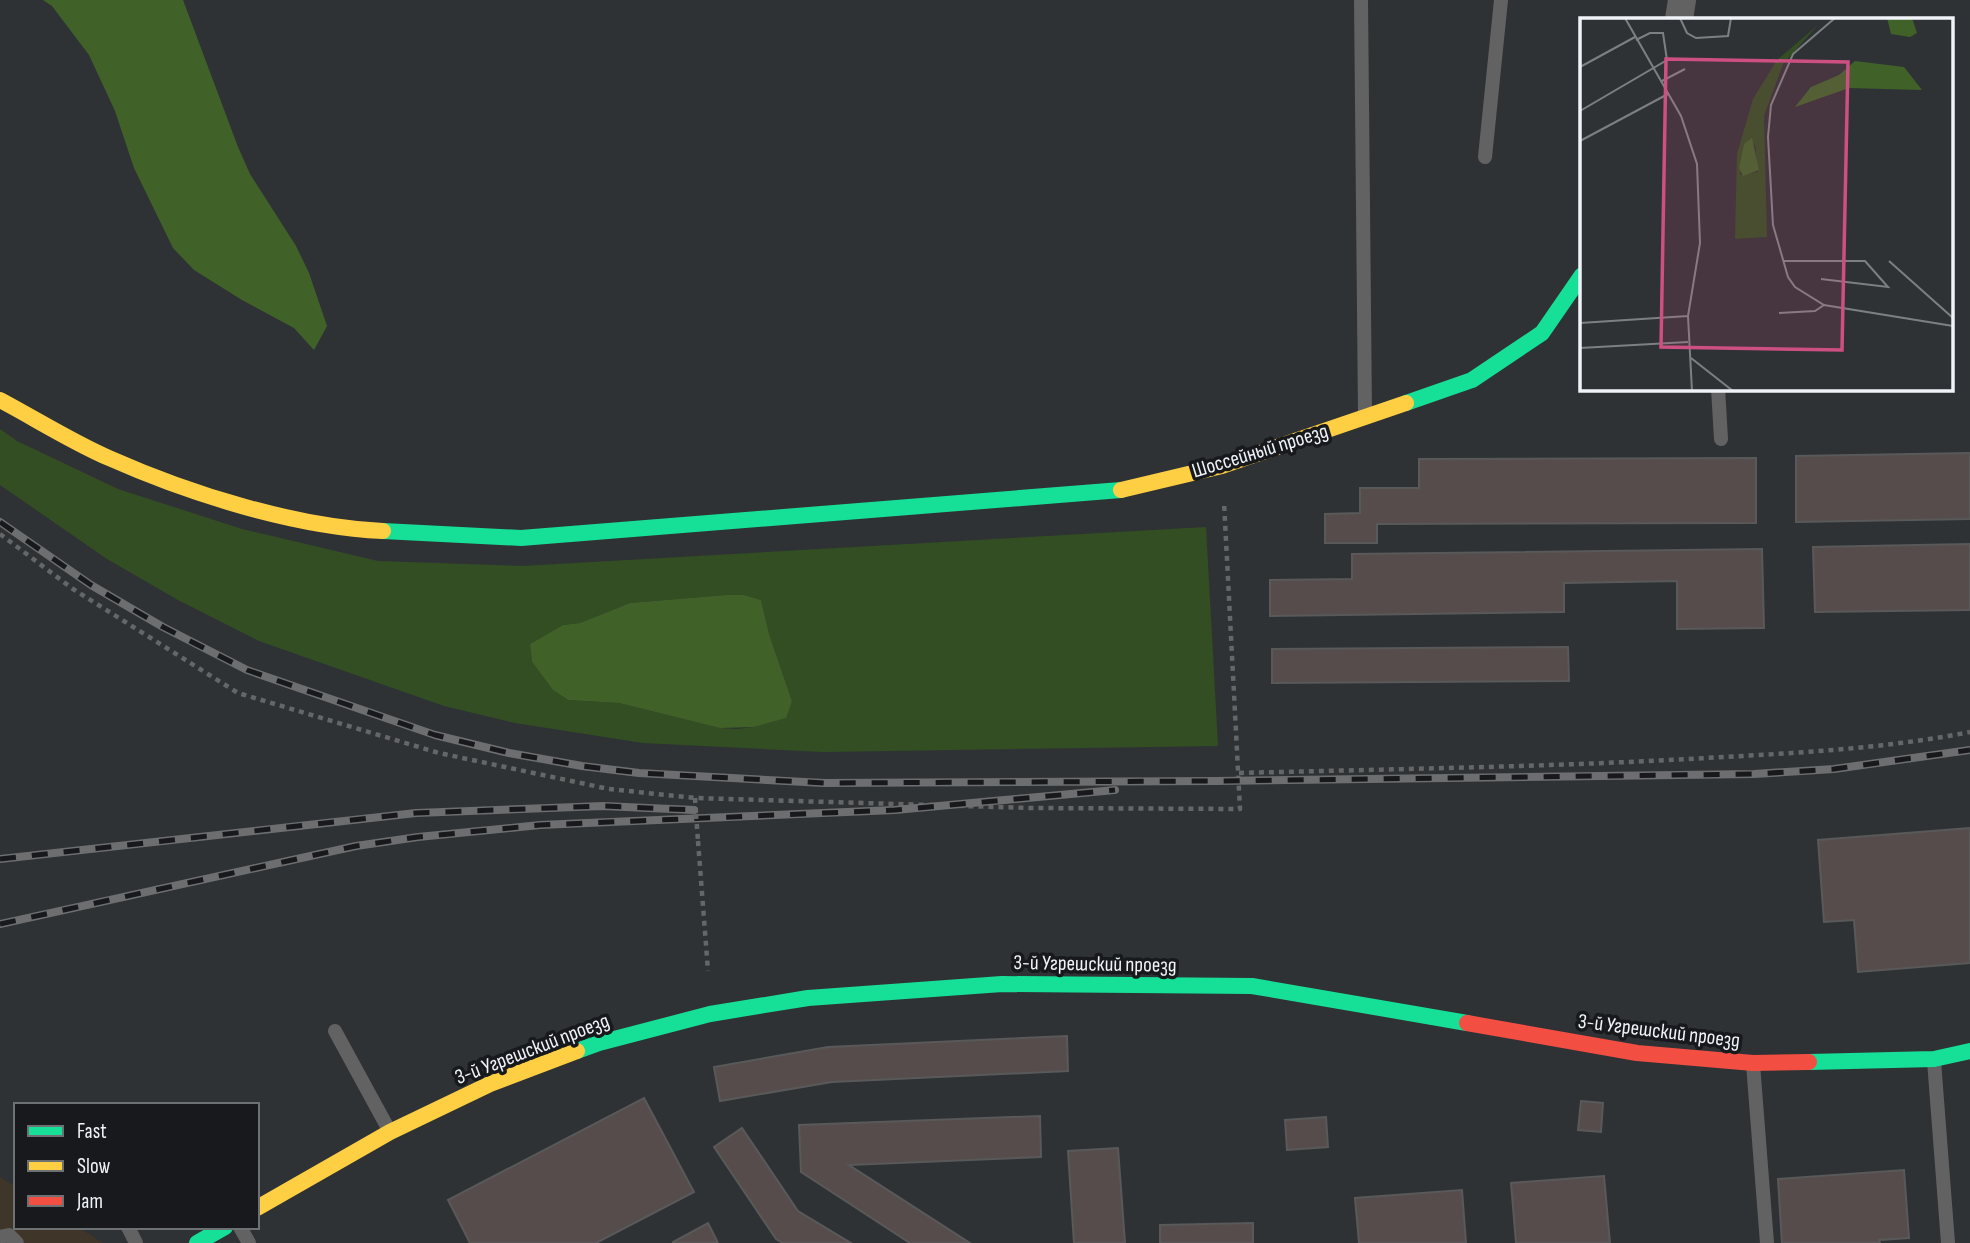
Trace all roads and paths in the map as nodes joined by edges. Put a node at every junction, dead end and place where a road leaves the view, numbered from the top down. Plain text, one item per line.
1 (1361, 0) edge
2 (1501, 0) edge
3 (1682, 0) edge
4 (1679, 18) edge
5 (1485, 157) dead end
6 (1580, 276) edge
7 (1718, 390) edge
8 (0, 400) edge
9 (1365, 418) junction
10 (1721, 439) dead end
11 (1222, 466) junction
12 (0, 534) edge
13 (1970, 732) edge
14 (1238, 773) junction
15 (695, 799) junction
16 (708, 971) dead end
17 (335, 1031) dead end
18 (1970, 1051) edge
19 (1934, 1059) junction
20 (1753, 1063) junction
21 (390, 1132) junction
22 (259, 1207) edge
23 (222, 1229) edge
24 (0, 1237) edge
25 (17, 1243) edge
26 (197, 1243) edge
27 (1768, 1243) edge
28 (1948, 1243) edge

1 - 9 lane
2 - 5 lane
3 - 4 street
6 - 9 street, Шоссейный проезд
7 - 10 lane
8 - 11 street, Шоссейный проезд
9 - 11 street, Шоссейный проезд
11 - 14 path
12 - 15 path
13 - 14 path
14 - 15 path
15 - 16 path, bridge
17 - 21 lane
18 - 19 street, 3-й Угрешский проезд
19 - 20 street, 3-й Угрешский проезд
19 - 28 lane
20 - 21 street, 3-й Угрешский проезд
20 - 27 lane
21 - 22 street, 3-й Угрешский проезд
23 - 26 street
24 - 25 lane

